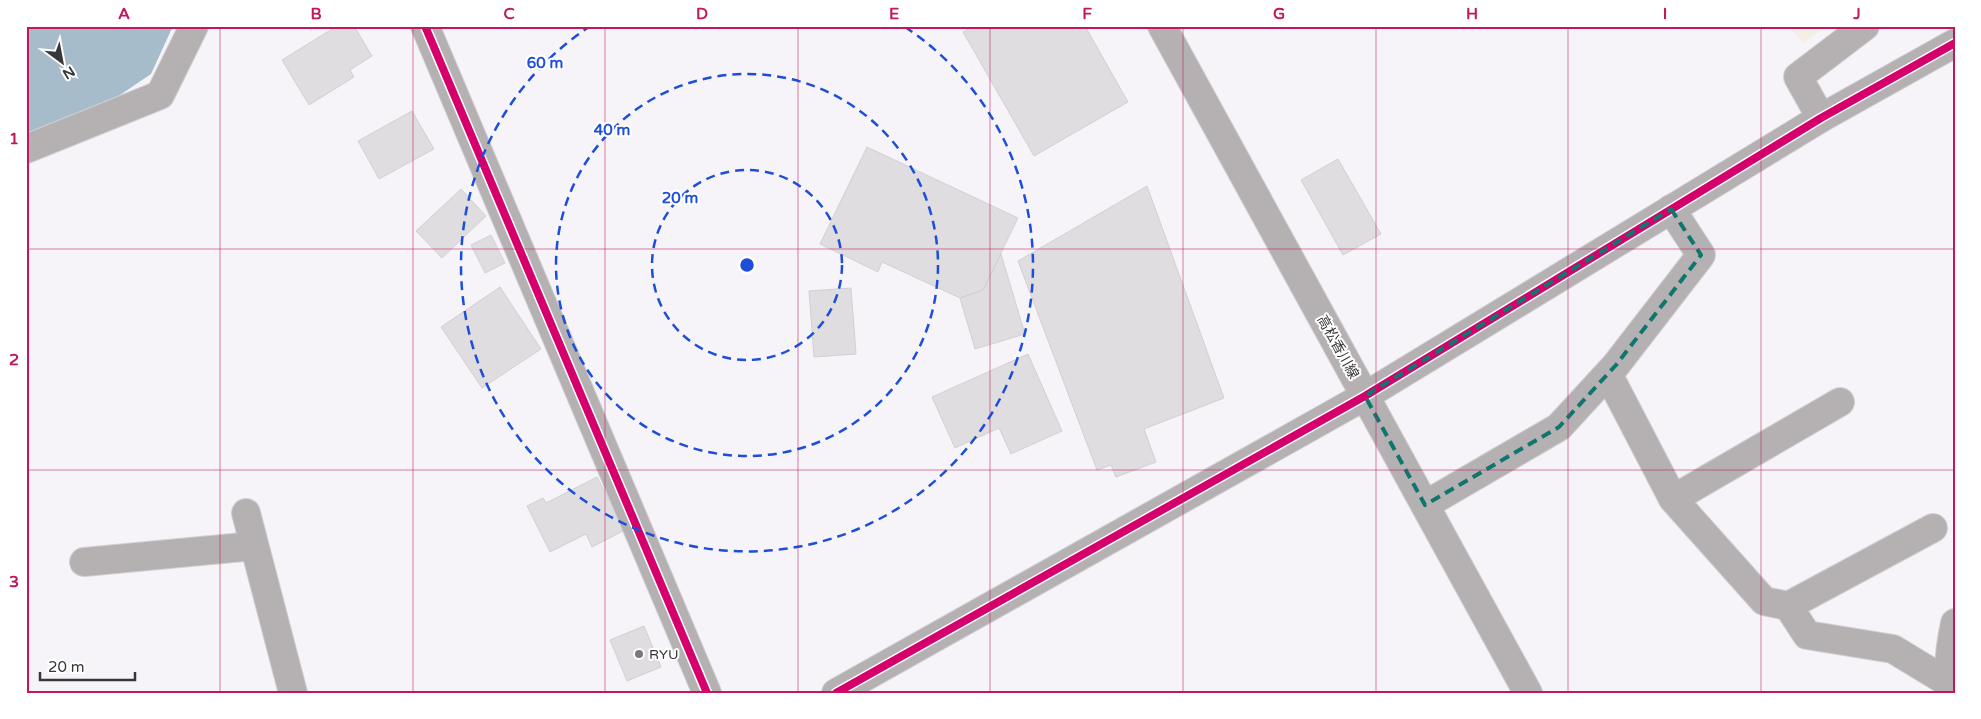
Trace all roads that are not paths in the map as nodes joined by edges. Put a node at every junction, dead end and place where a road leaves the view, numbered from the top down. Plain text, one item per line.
1 (194, 26) edge
2 (425, 26) edge
3 (1162, 26) edge
4 (1865, 26) edge
5 (1955, 43) edge
6 (1821, 118) junction
7 (26, 149) edge
8 (1671, 209) junction
9 (1608, 374) junction
10 (1365, 396) junction
11 (1840, 402) dead end
12 (1673, 499) junction
13 (1425, 505) junction
14 (246, 513) dead end
15 (1933, 528) dead end
16 (254, 546) junction
17 (84, 562) dead end
18 (1788, 606) junction
19 (1955, 623) edge
20 (1950, 688) edge
21 (293, 693) edge
22 (707, 693) edge
23 (836, 693) edge
24 (1528, 693) edge

1 - 7 street
2 - 22 street
3 - 10 main road, 高松香川線
4 - 6 street
5 - 6 main road
6 - 8 main road
8 - 9 street
8 - 10 main road
9 - 12 street
9 - 13 street
10 - 13 main road, 高松香川線
10 - 23 street
11 - 12 street
12 - 18 street
13 - 24 main road, 高松香川線
14 - 16 street
15 - 18 street
16 - 17 street
16 - 21 street
18 - 20 street
19 - 20 street

